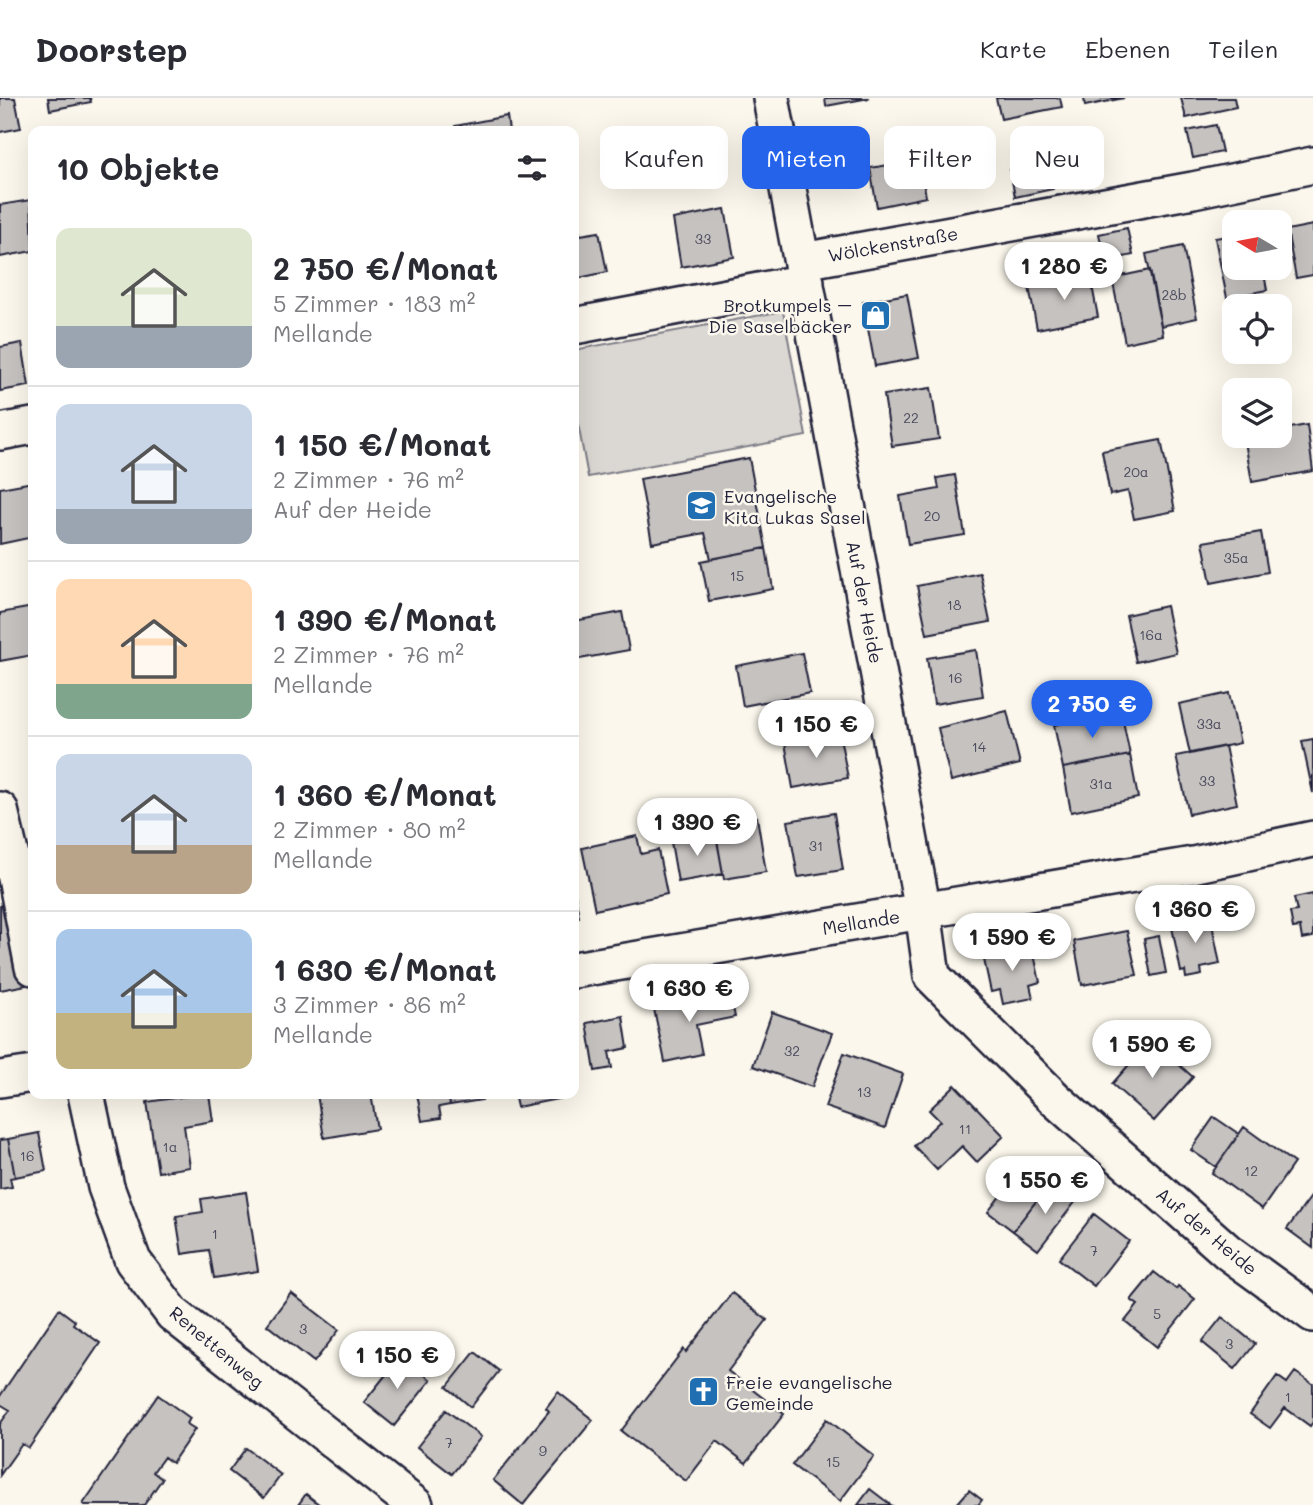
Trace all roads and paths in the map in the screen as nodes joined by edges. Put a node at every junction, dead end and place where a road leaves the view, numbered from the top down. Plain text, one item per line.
1 (771, 98) edge
2 (1313, 165) edge
3 (804, 272) junction
4 (579, 325) edge
5 (28, 427) edge
6 (0, 432) edge
7 (0, 810) edge
8 (1313, 839) edge
9 (923, 911) junction
10 (28, 941) edge
11 (579, 969) edge
12 (28, 1075) edge
13 (0, 1079) edge
14 (87, 1099) edge
15 (1313, 1314) edge
16 (415, 1505) edge

1 - 3 street, Auf der Heide
2 - 3 street, Wölckenstraße
3 - 4 street, Wölckenstraße
3 - 9 street, Auf der Heide
5 - 6 street
7 - 10 street
8 - 9 street, Mellande
9 - 11 street, Mellande
9 - 15 street, Auf der Heide
12 - 13 street
14 - 16 street, Renettenweg

